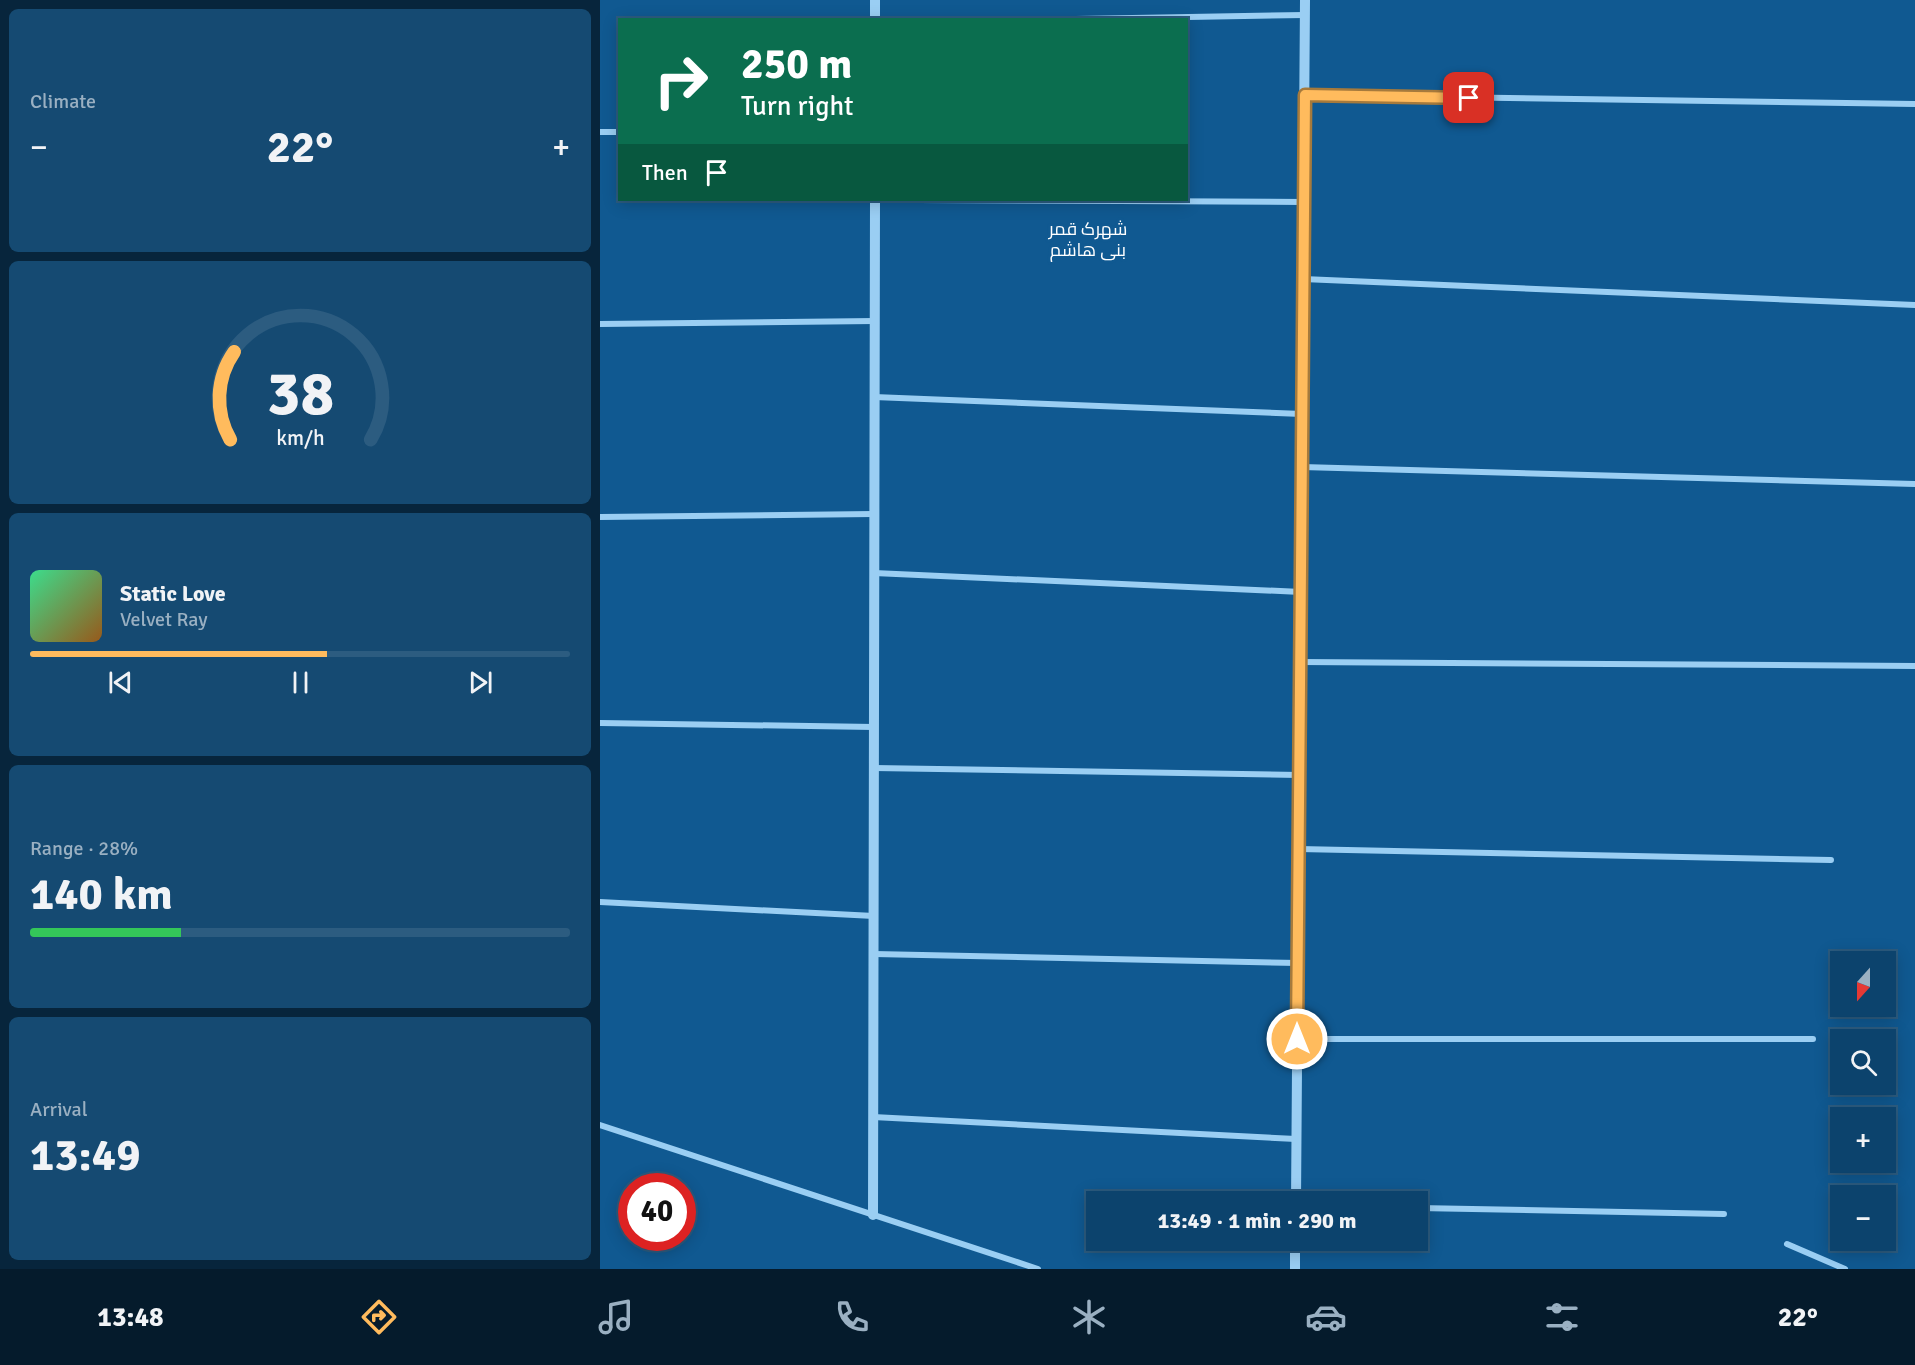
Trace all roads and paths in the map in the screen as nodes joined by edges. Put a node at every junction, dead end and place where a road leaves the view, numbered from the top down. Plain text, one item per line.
1 (875, 0) edge
2 (1305, 0) edge
3 (1305, 15) junction
4 (875, 18) edge
5 (1134, 18) edge
6 (1305, 95) junction
7 (1915, 104) edge
8 (600, 132) edge
9 (618, 132) edge
10 (874, 201) edge
11 (1112, 201) edge
12 (1304, 202) junction
13 (1303, 279) junction
14 (1915, 305) edge
15 (876, 321) junction
16 (600, 324) edge
17 (874, 397) junction
18 (1302, 414) junction
19 (1302, 467) junction
20 (1915, 484) edge
21 (874, 514) junction
22 (600, 518) edge
23 (874, 573) junction
24 (1301, 592) junction
25 (1300, 662) junction
26 (1915, 666) edge
27 (600, 723) edge
28 (874, 727) junction
29 (874, 768) junction
30 (1299, 775) junction
31 (1299, 849) junction
32 (1831, 860) dead end
33 (600, 902) edge
34 (874, 916) junction
35 (874, 954) junction
36 (1298, 963) junction
37 (1297, 1039) junction
38 (1814, 1039) dead end
39 (873, 1117) junction
40 (600, 1125) edge
41 (1296, 1139) junction
42 (1296, 1191) edge
43 (1428, 1208) edge
44 (1724, 1214) dead end
45 (873, 1215) junction
46 (1787, 1244) dead end
47 (1295, 1251) edge
48 (1038, 1269) edge
49 (1295, 1269) edge
50 (1845, 1269) edge

1 - 4 street
2 - 3 street
3 - 5 street
3 - 6 street
6 - 7 street
6 - 12 street
8 - 9 street
10 - 15 street
11 - 12 street
12 - 13 street
13 - 14 street
13 - 18 street
15 - 16 street
15 - 17 street
17 - 18 street
17 - 21 street
18 - 19 street
19 - 20 street
19 - 24 street
21 - 22 street
21 - 23 street
23 - 24 street
23 - 28 street
24 - 25 street
25 - 26 street
25 - 30 street
27 - 28 street
28 - 29 street
29 - 30 street
29 - 34 street
30 - 31 street
31 - 32 street
31 - 36 street
33 - 34 street
34 - 35 street
35 - 36 street
35 - 39 street
36 - 37 street
37 - 38 street
37 - 41 street
39 - 41 street
39 - 45 street
40 - 45 street
41 - 42 street
43 - 44 street
45 - 48 street
46 - 50 street
47 - 49 street

